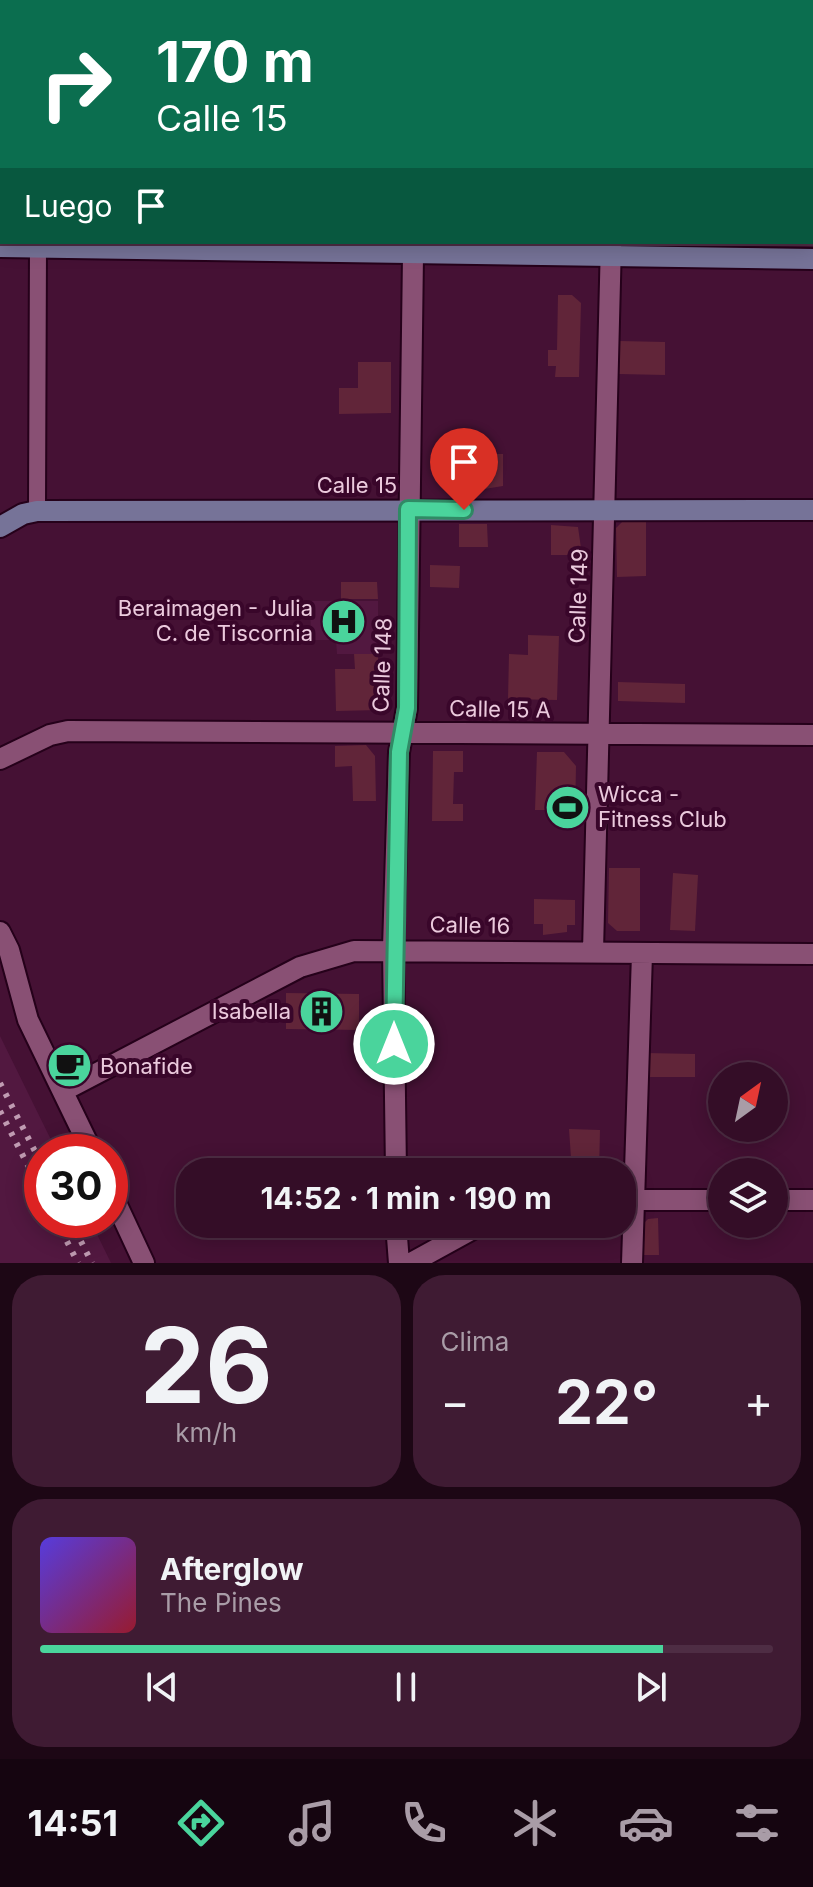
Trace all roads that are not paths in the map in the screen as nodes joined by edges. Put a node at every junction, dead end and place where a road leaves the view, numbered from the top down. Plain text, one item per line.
1 (201, 246) edge
2 (0, 247) edge
3 (38, 247) junction
4 (611, 250) edge
5 (413, 255) junction
6 (813, 259) edge
7 (408, 509) junction
8 (813, 510) edge
9 (37, 511) junction
10 (604, 511) junction
11 (0, 527) edge
12 (402, 731) junction
13 (597, 734) junction
14 (813, 735) edge
15 (0, 759) edge
16 (0, 932) edge
17 (393, 948) junction
18 (593, 951) junction
19 (642, 954) junction
20 (813, 954) edge
21 (63, 1091) junction
22 (83, 1134) edge
23 (396, 1158) edge
24 (630, 1158) edge
25 (636, 1199) edge
26 (708, 1200) edge
27 (788, 1200) edge
28 (813, 1200) edge
29 (128, 1229) edge
30 (397, 1238) edge
31 (457, 1238) edge
32 (630, 1238) edge
33 (144, 1263) edge
34 (399, 1263) edge
35 (411, 1263) edge
36 (632, 1263) edge

1 - 3 main road
1 - 5 main road
2 - 3 main road
3 - 9 street
4 - 5 main road
4 - 6 main road
4 - 10 street, Calle 149
5 - 7 street, Calle 148
7 - 9 main road, Calle 15
7 - 10 main road, Calle 15
7 - 12 street, Calle 148
8 - 10 main road, Calle 15
9 - 11 main road, Calle 15
10 - 13 street, Calle 149
12 - 13 street, Calle 15 A
12 - 15 street, Calle 15 A
12 - 17 street, Calle 148
13 - 14 street, Calle 15 A
13 - 18 street, Calle 149
16 - 21 street
17 - 18 street, Calle 16
17 - 21 street, Calle 16
17 - 23 street, Calle 148
18 - 19 street, Calle 16
19 - 20 street, Calle 16
19 - 24 street
21 - 22 street
25 - 26 street
27 - 28 street
29 - 33 street
30 - 34 street
31 - 35 street
32 - 36 street

